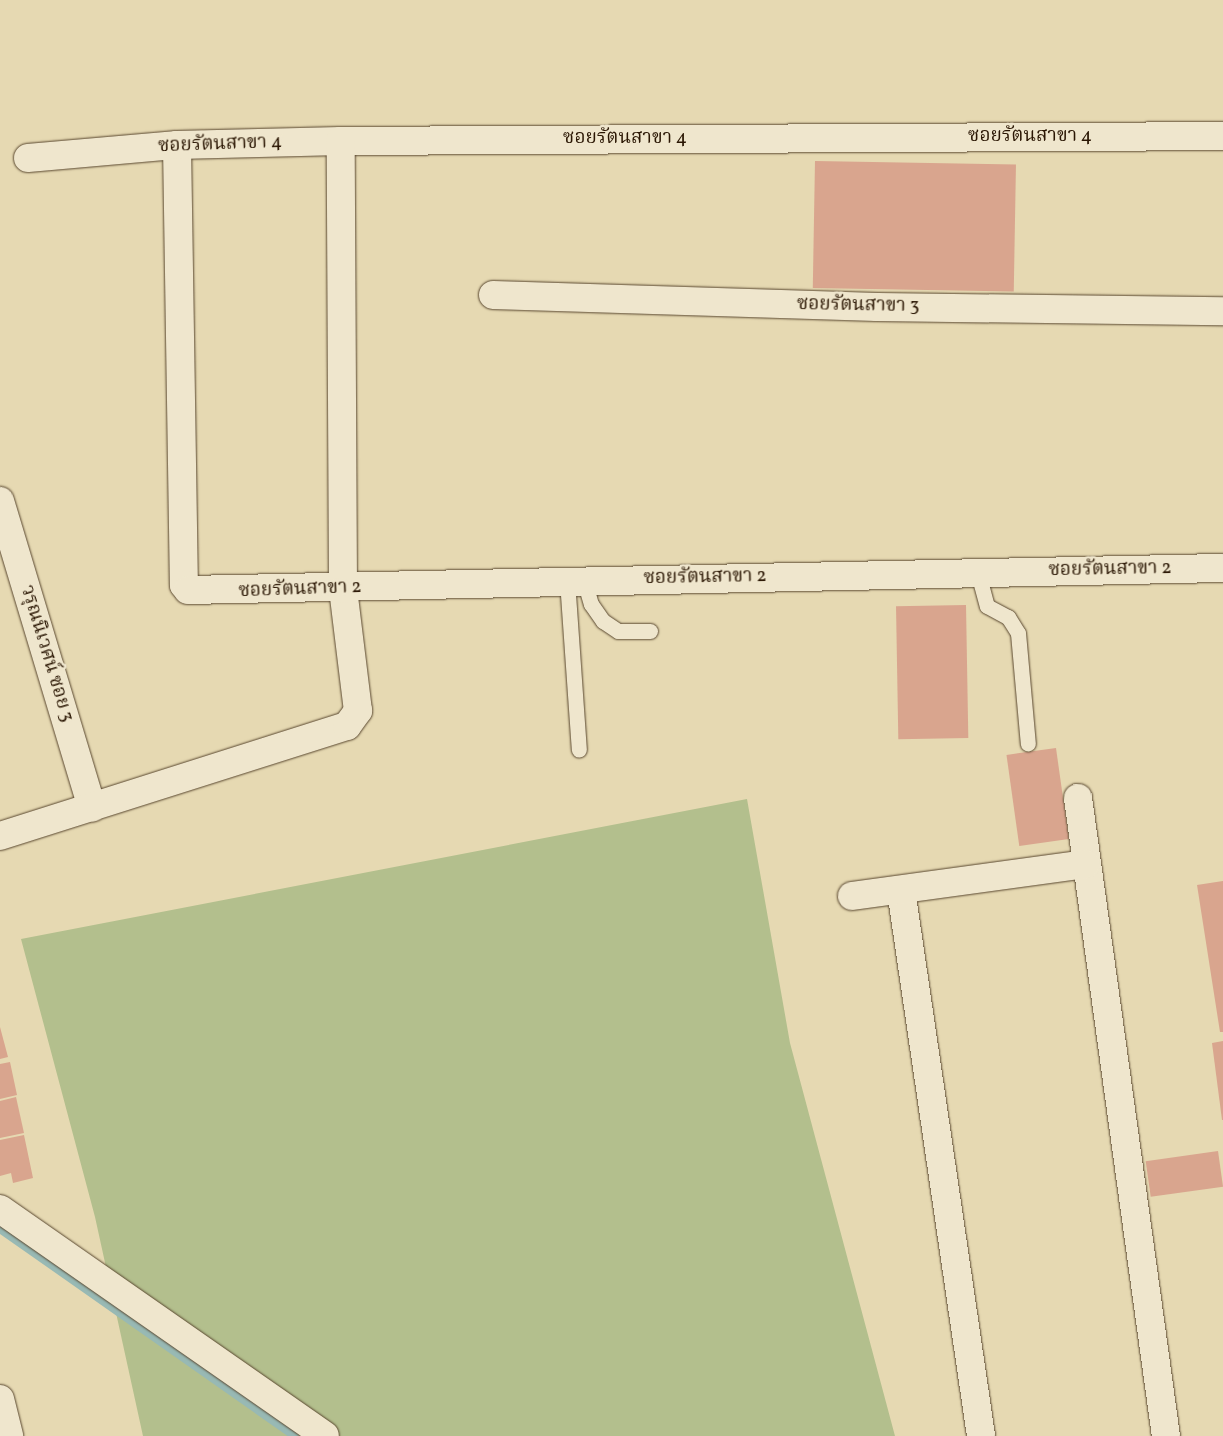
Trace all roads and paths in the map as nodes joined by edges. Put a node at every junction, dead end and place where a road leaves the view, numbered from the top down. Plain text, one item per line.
1 (1223, 136) edge
2 (341, 141) junction
3 (177, 145) junction
4 (28, 158) dead end
5 (493, 295) dead end
6 (1223, 310) edge
7 (0, 501) edge
8 (1223, 568) edge
9 (978, 573) junction
10 (576, 580) junction
11 (343, 589) junction
12 (650, 631) dead end
13 (1028, 744) dead end
14 (578, 750) dead end
15 (1078, 798) dead end
16 (92, 807) junction
17 (0, 836) edge
18 (1086, 864) junction
19 (902, 890) junction
20 (852, 896) dead end
21 (0, 1209) edge
22 (0, 1399) edge
23 (9, 1436) edge
24 (325, 1436) edge
25 (981, 1436) edge
26 (1166, 1436) edge

1 - 2 street, ซอยรัตนสาขา 4
2 - 3 street, ซอยรัตนสาขา 4
2 - 11 street
3 - 4 street, ซอยรัตนสาขา 4
3 - 11 street, ซอยรัตนสาขา 2
5 - 6 street, ซอยรัตนสาขา 3
7 - 16 street, วรุณนิเวศน์ ซอย 3
8 - 9 street, ซอยรัตนสาขา 2
9 - 10 street, ซอยรัตนสาขา 2
9 - 13 lane
10 - 11 street, ซอยรัตนสาขา 2
10 - 12 lane
10 - 14 lane
11 - 16 street
15 - 18 street
16 - 17 street
18 - 19 street
18 - 26 street
19 - 20 street
19 - 25 street
21 - 24 street
22 - 23 street

